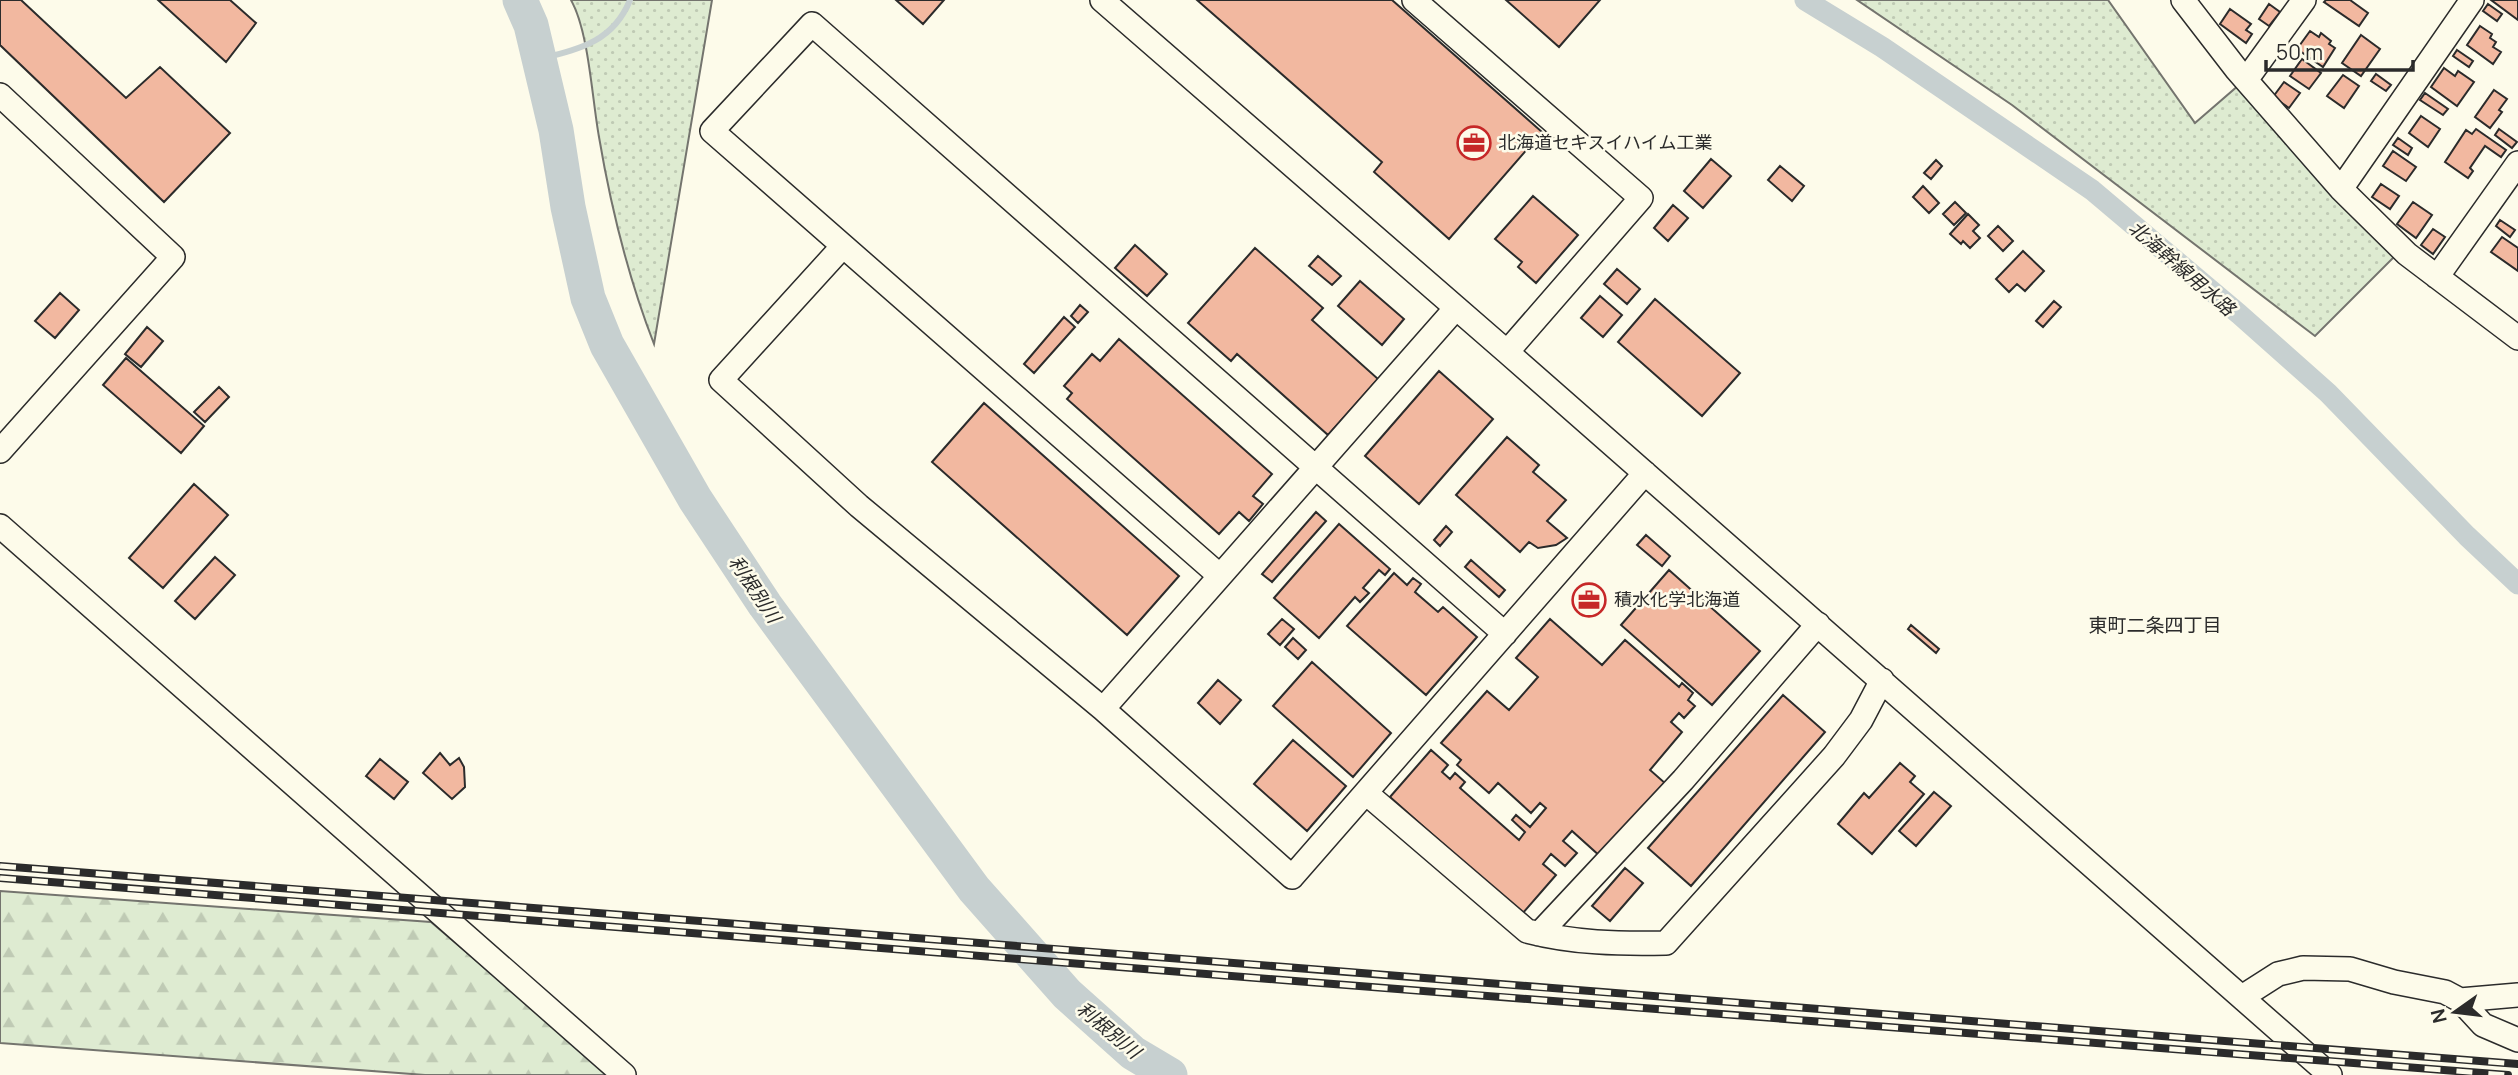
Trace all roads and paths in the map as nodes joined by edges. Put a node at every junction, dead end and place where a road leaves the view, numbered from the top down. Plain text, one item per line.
1 (1102, 0) edge
2 (1414, 0) edge
3 (2183, 0) edge
4 (2304, 0) edge
5 (2472, 0) edge
6 (2246, 80) junction
7 (0, 95) edge
8 (2518, 163) edge
9 (2341, 189) junction
10 (843, 246) junction
11 (2437, 277) junction
12 (1456, 308) junction
13 (2518, 338) edge
14 (1507, 352) junction
15 (0, 451) edge
16 (1316, 468) junction
17 (1645, 473) junction
18 (0, 526) edge
19 (1220, 576) junction
20 (1818, 624) junction
21 (1505, 634) junction
22 (1882, 680) junction
23 (1104, 709) junction
24 (1366, 793) junction
25 (1539, 934) junction
26 (2518, 995) edge
27 (2242, 996) junction
28 (2460, 1000) junction
29 (2518, 1040) edge
30 (624, 1075) edge
31 (2330, 1075) edge

1 - 12 street
2 - 14 street
3 - 6 street
4 - 6 street
5 - 9 street
6 - 9 street
7 - 15 street
8 - 11 street
9 - 11 street
10 - 16 street
10 - 19 street
10 - 23 street
11 - 13 street
12 - 14 street
12 - 16 street
14 - 17 street
16 - 19 street
16 - 21 street
17 - 20 street
17 - 21 street
18 - 30 street
19 - 23 street
20 - 22 street
20 - 25 street
21 - 24 street
22 - 25 street
22 - 27 street
23 - 24 street
24 - 25 street
26 - 28 street
27 - 28 street
27 - 31 street
28 - 29 street

